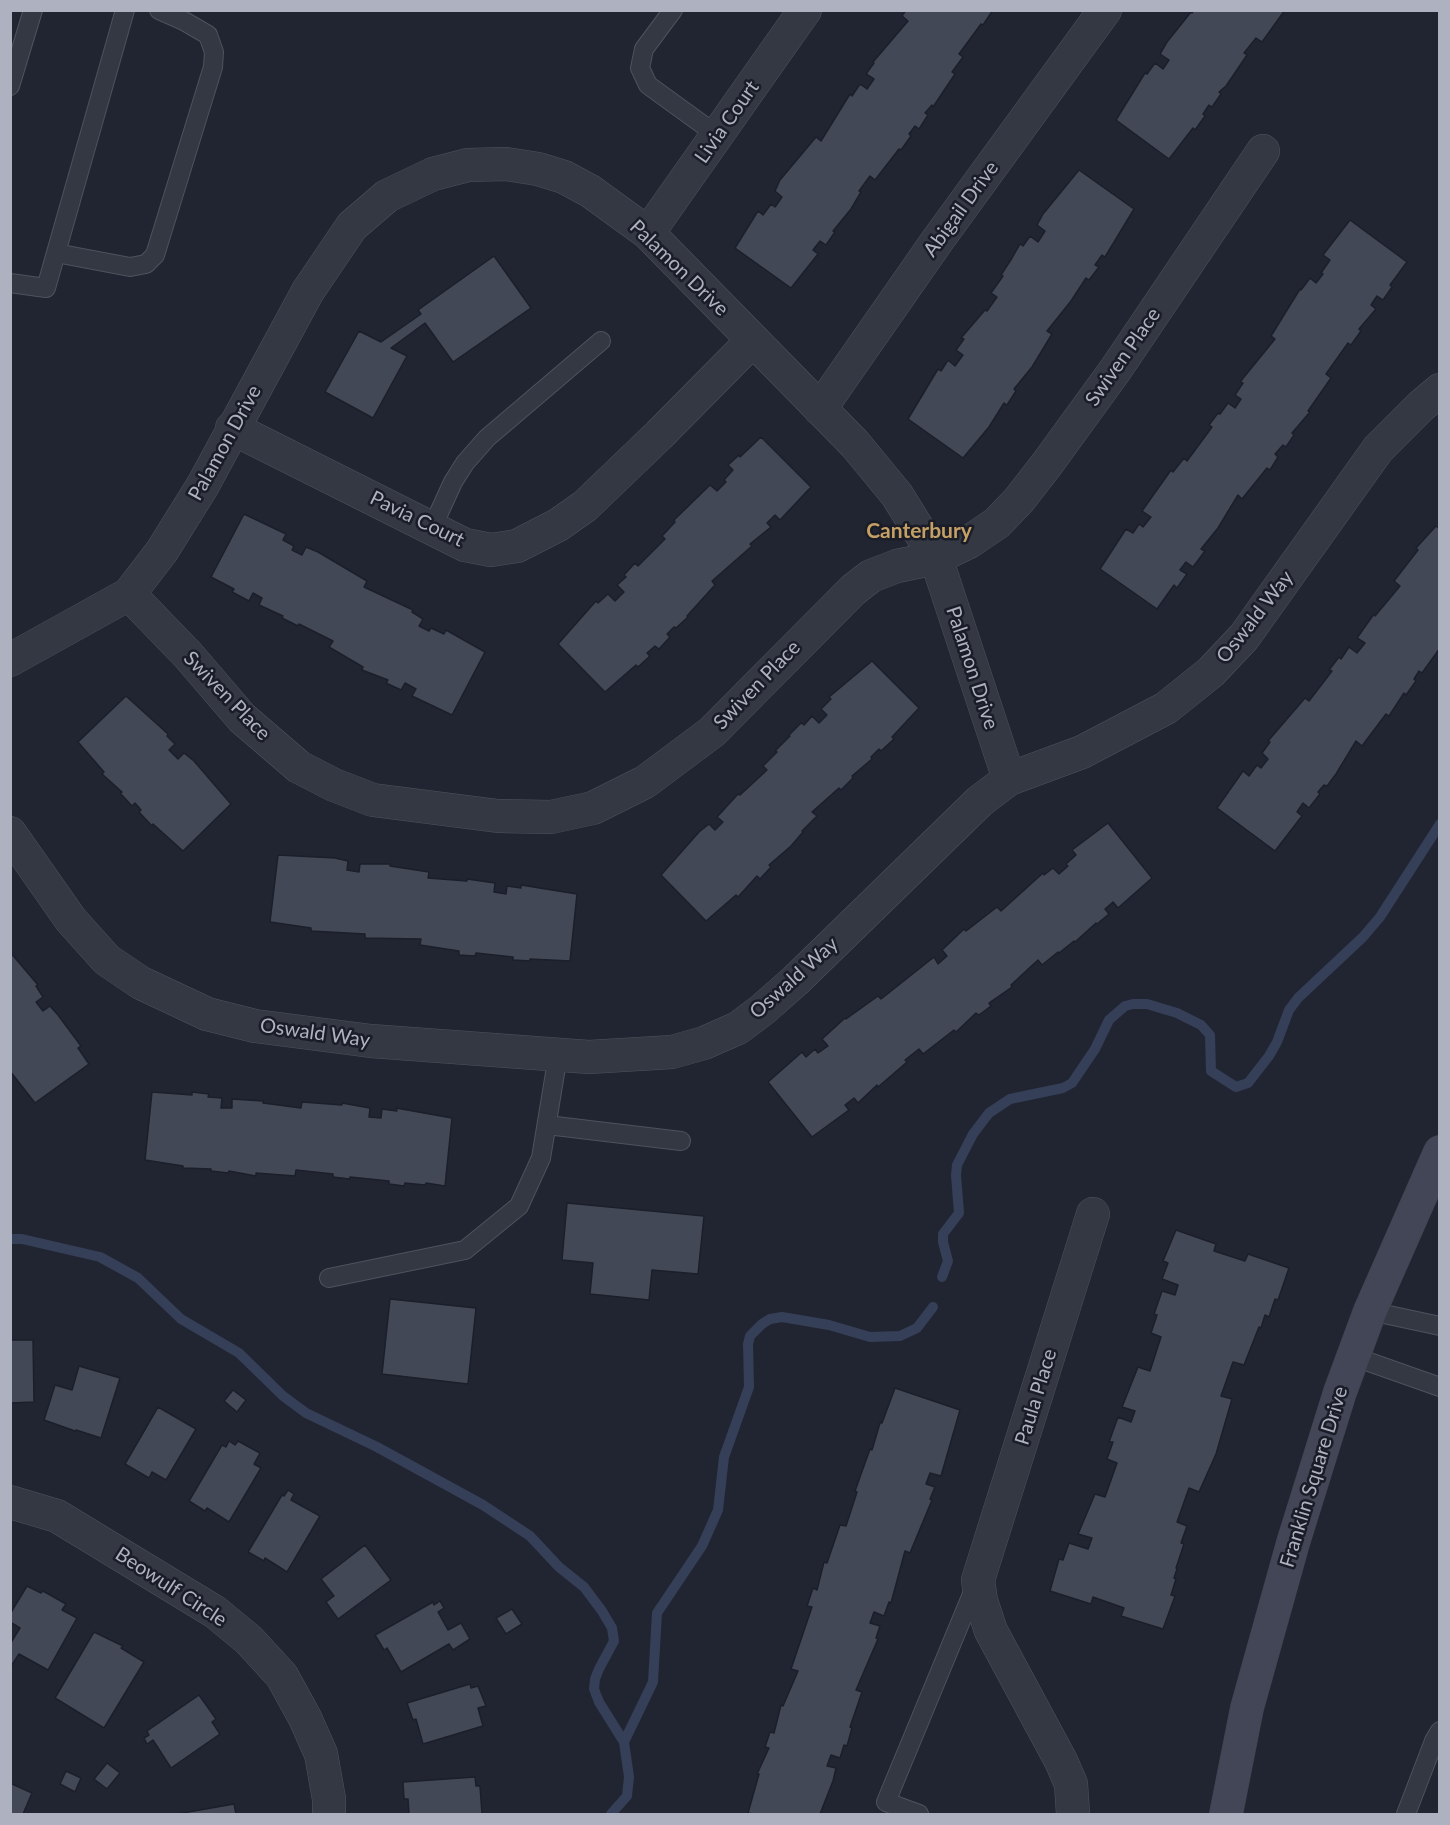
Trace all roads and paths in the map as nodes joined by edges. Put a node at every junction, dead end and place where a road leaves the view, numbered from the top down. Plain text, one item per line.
1 (33, 10) edge
2 (125, 10) edge
3 (159, 10) edge
4 (673, 10) edge
5 (806, 10) edge
6 (1105, 10) edge
7 (10, 86) edge
8 (717, 135) junction
9 (1263, 151) dead end
10 (648, 233) junction
11 (56, 253) junction
12 (10, 284) edge
13 (753, 340) junction
14 (601, 341) dead end
15 (1440, 390) edge
16 (820, 409) junction
17 (232, 428) junction
18 (432, 528) junction
19 (936, 558) junction
20 (129, 594) junction
21 (10, 660) edge
22 (1009, 779) junction
23 (10, 833) edge
24 (558, 1055) junction
25 (547, 1125) junction
26 (681, 1141) dead end
27 (1440, 1152) edge
28 (1093, 1214) dead end
29 (329, 1278) dead end
30 (1370, 1311) junction
31 (1440, 1326) edge
32 (1352, 1356) junction
33 (1440, 1388) edge
34 (10, 1502) edge
35 (978, 1580) junction
36 (1440, 1731) edge
37 (329, 1815) edge
38 (919, 1815) edge
39 (1073, 1815) edge
40 (1226, 1815) edge
41 (1406, 1815) edge

1 - 7 lane
2 - 11 lane
3 - 11 lane
4 - 8 lane
5 - 8 street, Livia Court
6 - 16 street, Abigail Drive
8 - 10 street, Livia Court
9 - 19 street, Swiven Place
10 - 13 street, Palamon Drive
10 - 17 street, Palamon Drive
11 - 12 lane
13 - 16 street, Palamon Drive
13 - 18 street, Pavia Court
14 - 18 lane
15 - 22 street, Oswald Way
16 - 19 street, Palamon Drive
17 - 18 street, Pavia Court
17 - 20 street, Palamon Drive
19 - 20 street, Swiven Place
19 - 22 street, Palamon Drive
20 - 21 street, Palamon Drive
22 - 24 street, Oswald Way
23 - 24 street, Oswald Way
24 - 25 lane
25 - 26 lane
25 - 29 lane
27 - 30 street, Franklin Square Drive
28 - 35 street, Paula Place
30 - 31 lane
30 - 32 street, Franklin Square Drive
32 - 33 lane
32 - 40 street, Franklin Square Drive
34 - 37 street, Beowulf Circle
35 - 38 lane, Paula Place
35 - 39 street, Paula Place
36 - 41 lane

